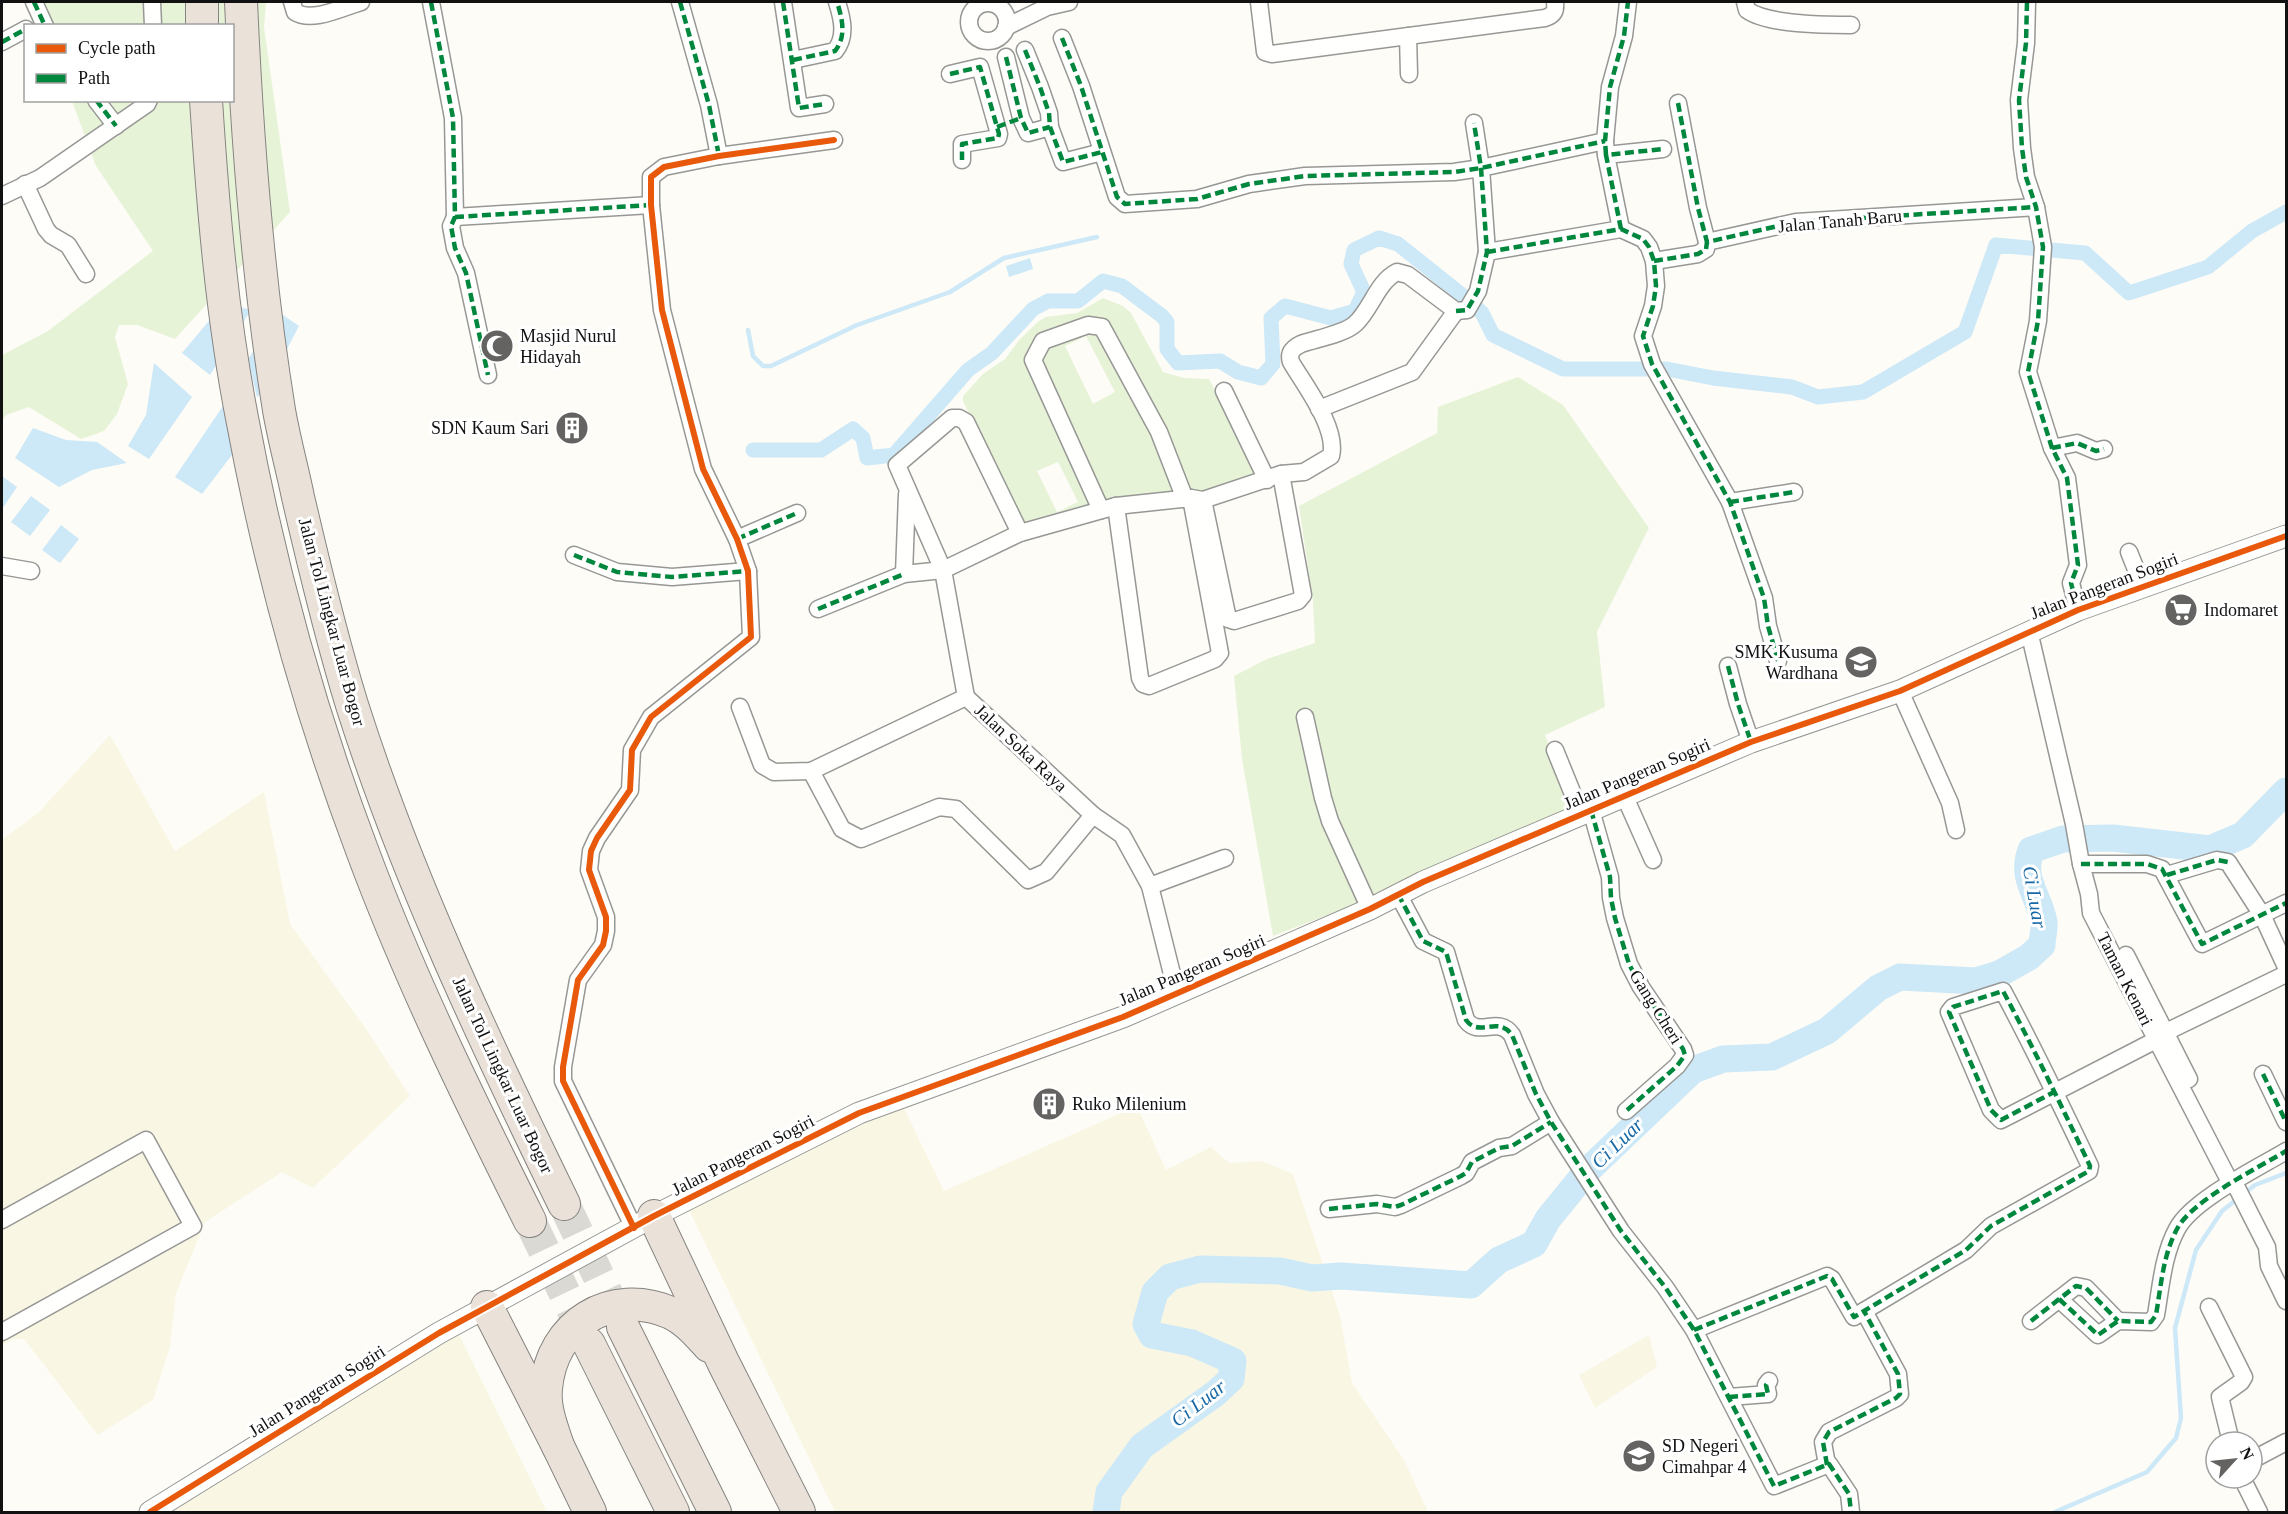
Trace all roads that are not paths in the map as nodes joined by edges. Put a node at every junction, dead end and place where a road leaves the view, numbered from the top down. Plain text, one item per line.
1 (34, 2) edge
2 (152, 2) edge
3 (202, 2) edge
4 (241, 2) edge
5 (292, 2) edge
6 (361, 2) edge
7 (431, 2) edge
8 (680, 2) edge
9 (783, 2) edge
10 (837, 2) edge
11 (990, 2) edge
12 (1069, 2) edge
13 (1259, 2) edge
14 (1555, 2) edge
15 (1628, 2) edge
16 (1745, 2) edge
17 (2027, 2) edge
18 (40, 24) edge
19 (153, 24) edge
20 (202, 24) edge
21 (1851, 25) dead end
22 (1006, 27) junction
23 (24, 30) edge
24 (1408, 36) junction
25 (1062, 38) dead end
26 (2, 42) edge
27 (1025, 50) dead end
28 (1005, 57) dead end
29 (793, 60) junction
30 (950, 74) dead end
31 (1409, 74) dead end
32 (98, 102) edge
33 (148, 102) edge
34 (206, 102) edge
35 (1678, 103) dead end
36 (825, 104) dead end
37 (1022, 118) junction
38 (1474, 123) dead end
39 (116, 126) junction
40 (1050, 126) junction
41 (997, 127) junction
42 (834, 140) dead end
43 (1605, 148) junction
44 (1663, 149) dead end
45 (1102, 152) junction
46 (719, 156) junction
47 (962, 160) dead end
48 (1481, 168) junction
49 (26, 184) junction
50 (2, 196) edge
51 (651, 205) junction
52 (2036, 207) junction
53 (455, 217) junction
54 (1621, 229) junction
55 (1707, 242) junction
56 (1487, 252) junction
57 (1654, 261) junction
58 (86, 274) dead end
59 (1462, 311) junction
60 (488, 375) dead end
61 (1224, 391) dead end
62 (1319, 409) junction
63 (2052, 448) junction
64 (2104, 449) dead end
65 (1274, 477) junction
66 (907, 490) junction
67 (1794, 492) dead end
68 (1193, 499) junction
69 (1730, 502) junction
70 (1108, 508) junction
71 (797, 513) dead end
72 (1020, 533) junction
73 (2286, 536) edge
74 (737, 539) junction
75 (2128, 552) dead end
76 (574, 555) dead end
77 (2, 566) edge
78 (943, 570) junction
79 (31, 571) dead end
80 (748, 571) junction
81 (904, 574) junction
82 (2143, 587) junction
83 (818, 609) dead end
84 (2078, 610) junction
85 (2029, 631) junction
86 (1778, 661) dead end
87 (1728, 666) dead end
88 (1900, 692) junction
89 (966, 697) junction
90 (740, 706) dead end
91 (1305, 717) dead end
92 (1752, 742) junction
93 (1555, 750) dead end
94 (811, 771) junction
95 (1625, 797) junction
96 (1586, 812) junction
97 (1093, 815) junction
98 (1956, 830) dead end
99 (2080, 857) junction
100 (1225, 858) dead end
101 (1653, 860) dead end
102 (2167, 875) junction
103 (1150, 886) junction
104 (1398, 894) junction
105 (2286, 903) edge
106 (1370, 909) junction
107 (2262, 916) junction
108 (2286, 967) edge
109 (2286, 974) edge
110 (1178, 994) junction
111 (2161, 1036) junction
112 (2263, 1074) dead end
113 (2056, 1091) junction
114 (1626, 1111) dead end
115 (1551, 1122) junction
116 (2286, 1122) edge
117 (2286, 1151) edge
118 (2235, 1185) junction
119 (564, 1204) tunnel mouth
120 (1329, 1209) dead end
121 (2, 1220) edge
122 (530, 1221) tunnel mouth
123 (644, 1222) junction
124 (2267, 1247) junction
125 (2286, 1280) edge
126 (2060, 1299) junction
127 (2286, 1301) edge
128 (487, 1307) junction
129 (2209, 1307) dead end
130 (1864, 1311) junction
131 (2031, 1321) dead end
132 (2118, 1321) junction
133 (623, 1327) tunnel mouth
134 (1694, 1330) junction
135 (2, 1332) edge
136 (589, 1344) tunnel mouth
137 (724, 1364) junction
138 (1769, 1381) dead end
139 (1729, 1397) junction
140 (2228, 1430) edge
141 (2286, 1442) edge
142 (558, 1446) junction
143 (2264, 1454) edge
144 (1827, 1465) junction
145 (2248, 1490) edge
146 (153, 1512) edge
147 (590, 1512) edge
148 (673, 1512) edge
149 (715, 1512) edge
150 (800, 1512) edge
151 (1851, 1512) edge
152 (2259, 1512) edge

1 - 18 street
2 - 19 street
3 - 20 highway
4 - 119 highway, Jalan Tol Lingkar Luar Bogor
5 - 6 street
7 - 53 street
8 - 46 street
9 - 29 street
10 - 29 street
11 - 22 street
11 - 22 street
12 - 22 street
13 - 24 street
14 - 24 street
15 - 43 street
16 - 21 street
17 - 52 street
23 - 26 street
24 - 31 street
25 - 45 street
27 - 40 street
28 - 37 street
29 - 36 street
30 - 41 street
32 - 39 street
33 - 39 street
34 - 122 highway
35 - 55 street
37 - 40 street
37 - 41 street
38 - 48 street
39 - 49 street
40 - 45 street
41 - 47 street
42 - 46 street
43 - 44 street
43 - 48 street
43 - 54 street
45 - 48 street
46 - 51 street
48 - 56 street
49 - 50 street
49 - 58 street
51 - 53 street
51 - 74 street
52 - 55 street, Jalan Tanah Baru
52 - 63 street
53 - 60 street
54 - 56 street
54 - 57 street
55 - 57 street, Jalan Tanah Baru
56 - 59 street
57 - 69 street
59 - 62 street
59 - 62 street
61 - 65 street
62 - 65 street
63 - 64 street
63 - 84 street
65 - 68 street
65 - 68 street
66 - 72 street
66 - 78 street, Jalan Soka Raya
66 - 81 street
67 - 69 street
68 - 70 street
68 - 70 street
68 - 70 street
69 - 86 street
70 - 72 street
71 - 74 street
72 - 78 street
73 - 82 street, Jalan Pangeran Sogiri
74 - 80 street
75 - 82 street
76 - 80 street
77 - 79 street
78 - 81 street
78 - 89 street, Jalan Soka Raya
80 - 123 street
81 - 83 street
82 - 84 street, Jalan Pangeran Sogiri
84 - 85 street, Jalan Pangeran Sogiri
85 - 88 street, Jalan Pangeran Sogiri
85 - 99 street, Taman Kenari
87 - 92 street
88 - 92 street, Jalan Pangeran Sogiri
88 - 98 street
89 - 94 street
89 - 97 street, Jalan Soka Raya
90 - 94 street
91 - 106 street
92 - 95 street, Jalan Pangeran Sogiri
93 - 96 street
94 - 97 street
95 - 96 street, Jalan Pangeran Sogiri
95 - 101 street
96 - 104 street, Jalan Pangeran Sogiri
96 - 114 street, Gang Cheri
97 - 103 street, Jalan Soka Raya
99 - 102 street
99 - 111 street, Taman Kenari
100 - 103 street
102 - 107 street
102 - 107 street
103 - 110 street, Jalan Soka Raya
104 - 106 street, Jalan Pangeran Sogiri
104 - 115 street
105 - 107 street
106 - 110 street, Jalan Pangeran Sogiri
107 - 108 street
109 - 111 street
110 - 123 street, Jalan Pangeran Sogiri
111 - 113 street
111 - 118 street, Taman Kenari
112 - 116 street
113 - 113 street
113 - 130 street
115 - 120 street
115 - 134 street
117 - 118 street
118 - 124 street, Taman Kenari
118 - 132 street
121 - 135 street
123 - 128 street, Jalan Pangeran Sogiri
123 - 137 highway
124 - 125 street
124 - 127 street, Taman Kenari
126 - 131 street
126 - 132 street
126 - 132 street
128 - 142 highway
128 - 146 street, Jalan Pangeran Sogiri
129 - 140 street
130 - 134 street
130 - 144 street
133 - 149 highway
134 - 139 street
136 - 148 highway
137 - 142 highway
137 - 150 highway
138 - 139 street
139 - 144 street
141 - 143 street
142 - 147 highway
144 - 151 street
145 - 152 street

